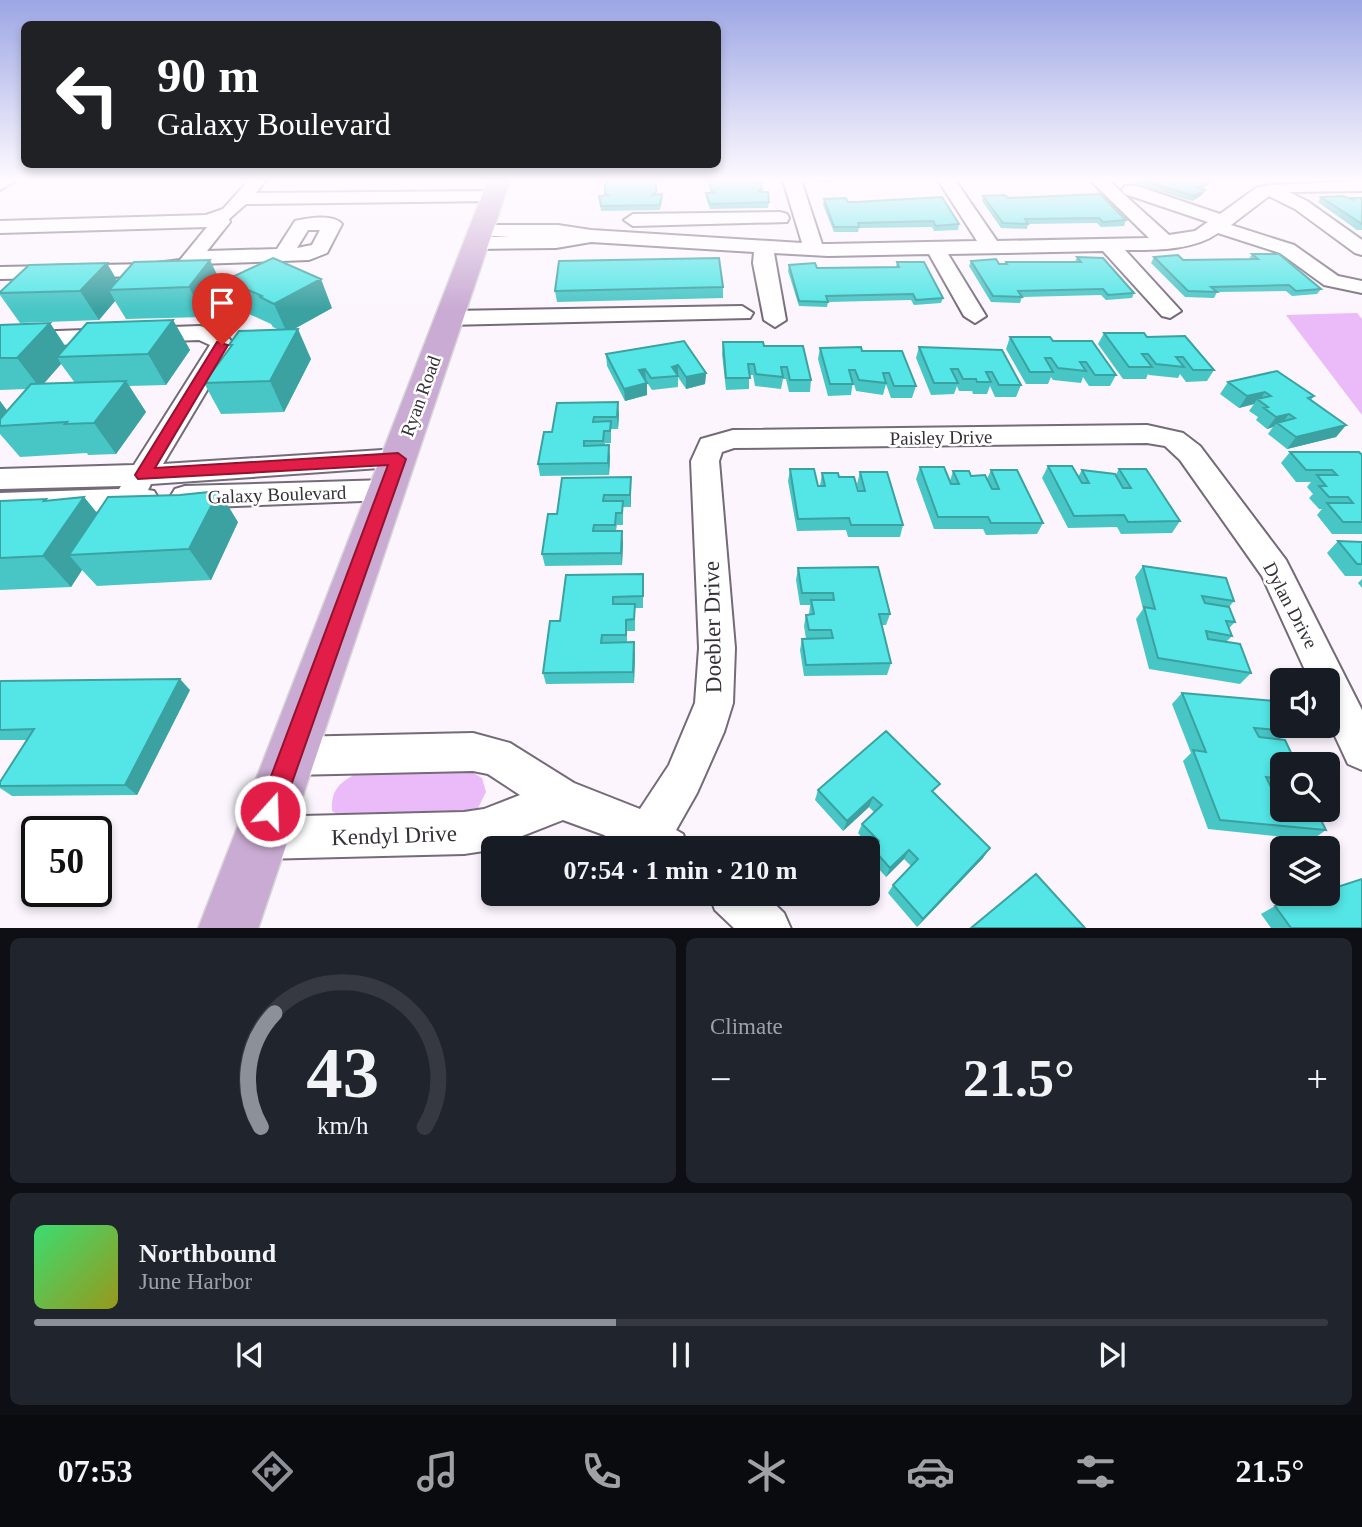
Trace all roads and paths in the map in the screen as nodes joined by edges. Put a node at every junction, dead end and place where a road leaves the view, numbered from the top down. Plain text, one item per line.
1 (179, 223) edge
2 (220, 223) edge
3 (483, 223) edge
4 (520, 223) edge
5 (638, 223) edge
6 (683, 223) edge
7 (807, 223) edge
8 (975, 223) edge
9 (1145, 223) edge
10 (1220, 223) joint
11 (1326, 223) edge
12 (0, 227) edge
13 (589, 228) junction
14 (681, 240) junction
15 (1166, 243) junction
16 (1108, 244) junction
17 (764, 246) junction
18 (991, 247) junction
19 (935, 248) junction
20 (812, 249) junction
21 (1362, 249) edge
22 (283, 255) dead end
23 (192, 258) junction
24 (0, 273) edge
25 (1362, 287) edge
26 (1170, 311) dead end
27 (743, 313) dead end
28 (975, 316) dead end
29 (448, 318) junction
30 (775, 320) dead end
31 (0, 340) edge
32 (1173, 439) joint
33 (711, 446) joint
34 (392, 474) junction
35 (143, 475) junction
36 (0, 480) edge
37 (127, 500) junction
38 (0, 504) edge
39 (1362, 751) edge
40 (290, 756) junction
41 (563, 800) junction
42 (647, 836) edge
43 (660, 836) edge
44 (261, 838) junction
45 (744, 906) edge
46 (228, 928) edge
47 (767, 928) edge

1 - 12 street
2 - 23 street
3 - 29 main road, Ryan Road
4 - 13 street
5 - 13 street
6 - 14 street
7 - 20 street
8 - 18 street
9 - 15 street
10 - 15 street
10 - 25 street
11 - 21 street
13 - 14 street
14 - 17 street
15 - 16 street
16 - 18 street
16 - 26 street
17 - 20 street
17 - 30 street
18 - 19 street
19 - 20 street
19 - 28 street
22 - 23 street
23 - 24 street
27 - 29 street
29 - 34 main road, Ryan Road
31 - 35 street
32 - 33 street, Paisley Drive
32 - 39 street, Dylan Drive
33 - 43 street, Doebler Drive
34 - 35 street, Galaxy Boulevard
34 - 37 street, Galaxy Boulevard
34 - 40 main road, Ryan Road
35 - 36 street, Galaxy Boulevard
35 - 37 street
37 - 38 street, Galaxy Boulevard
40 - 41 street
40 - 44 main road, Ryan Road
41 - 42 street
41 - 44 street, Kendyl Drive
44 - 46 main road, Ryan Road
45 - 47 street

